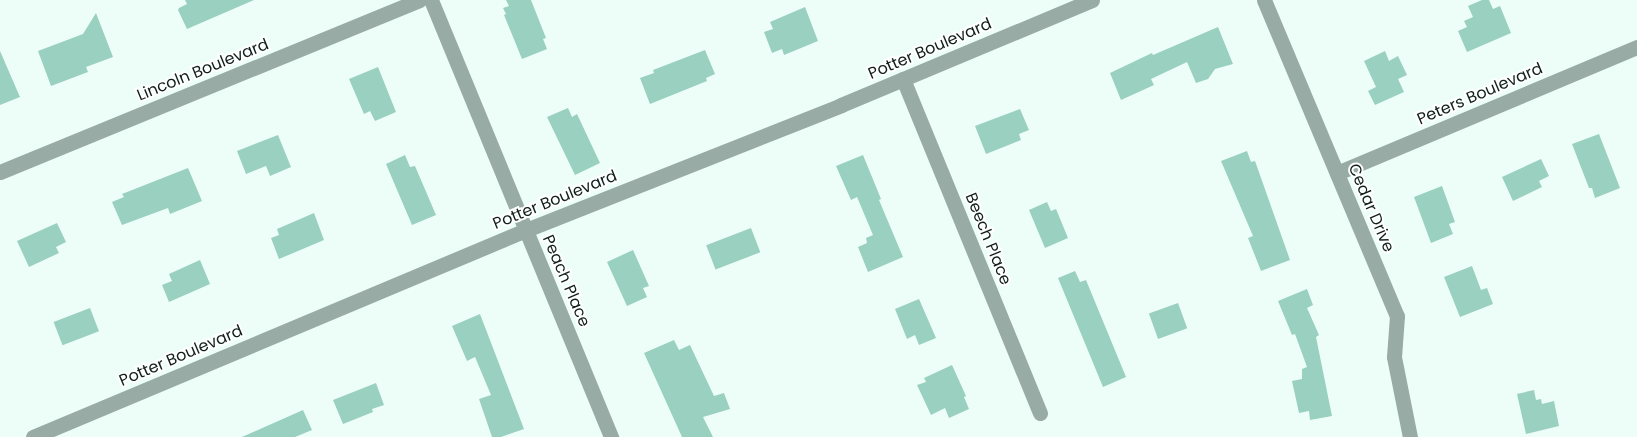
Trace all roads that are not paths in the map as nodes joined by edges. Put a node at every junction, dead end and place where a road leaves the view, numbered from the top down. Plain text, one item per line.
1 (420, 0) edge
2 (431, 0) edge
3 (1092, 0) edge
4 (1264, 0) edge
5 (1637, 47) edge
6 (903, 79) junction
7 (0, 172) edge
8 (1337, 173) junction
9 (526, 230) junction
10 (1040, 413) dead end
11 (33, 437) edge
12 (612, 437) edge
13 (1410, 437) edge

1 - 7 street, Lincoln Boulevard
2 - 9 street, Peach Place
3 - 6 street, Potter Boulevard
4 - 8 street, Cedar Drive
5 - 8 street, Peters Boulevard
6 - 9 street, Potter Boulevard
6 - 10 street, Beech Place
8 - 13 street, Cedar Drive
9 - 11 street, Potter Boulevard
9 - 12 street, Peach Place

